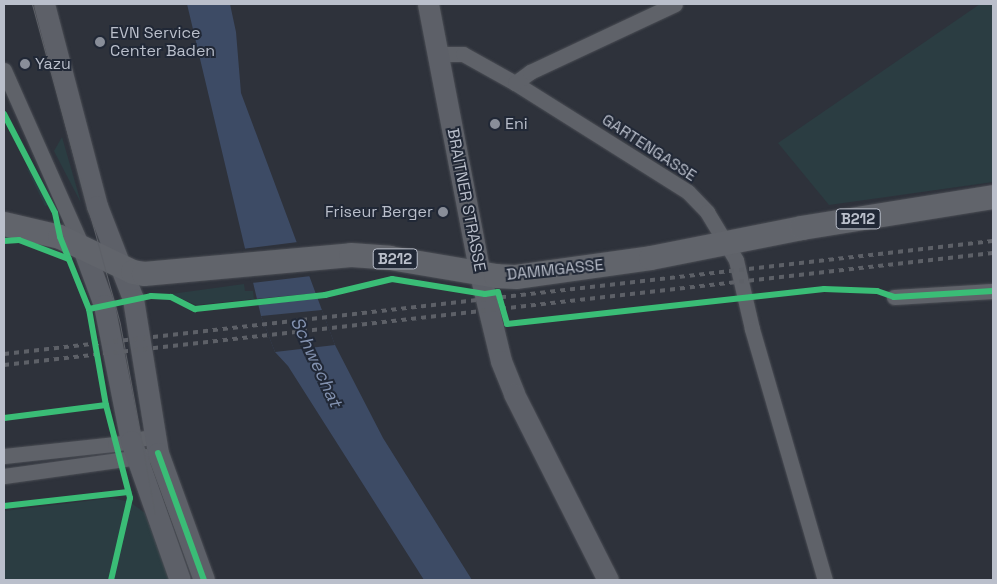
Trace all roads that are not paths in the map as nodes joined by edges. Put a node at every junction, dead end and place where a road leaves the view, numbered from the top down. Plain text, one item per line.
1 (44, 4) edge
2 (428, 4) edge
3 (675, 4) edge
4 (438, 54) junction
5 (4, 70) edge
6 (515, 83) junction
7 (993, 197) edge
8 (4, 224) edge
9 (727, 243) junction
10 (83, 248) junction
11 (120, 266) junction
12 (480, 274) junction
13 (993, 291) edge
14 (894, 297) dead end
15 (156, 445) junction
16 (133, 450) junction
17 (4, 456) edge
18 (4, 476) edge
19 (180, 580) edge
20 (204, 580) edge
21 (608, 580) edge
22 (825, 580) edge

1 - 11 street
2 - 4 street, BRAITNER STRASSE
3 - 6 street
4 - 6 street, GARTENGASSE
4 - 12 street, BRAITNER STRASSE
5 - 10 street
6 - 9 street, GARTENGASSE
7 - 9 main road, DAMMGASSE / B212
8 - 10 main road, DAMMGASSE / B212
9 - 12 main road, DAMMGASSE / B212
9 - 22 street, GARTENGASSE
10 - 11 main road, DAMMGASSE / B212
10 - 16 street
11 - 12 main road, DAMMGASSE / B212
11 - 15 street
12 - 21 street, BRAITNER STRASSE
13 - 14 street
15 - 16 street
15 - 20 street
16 - 17 street
16 - 18 street
16 - 19 street

